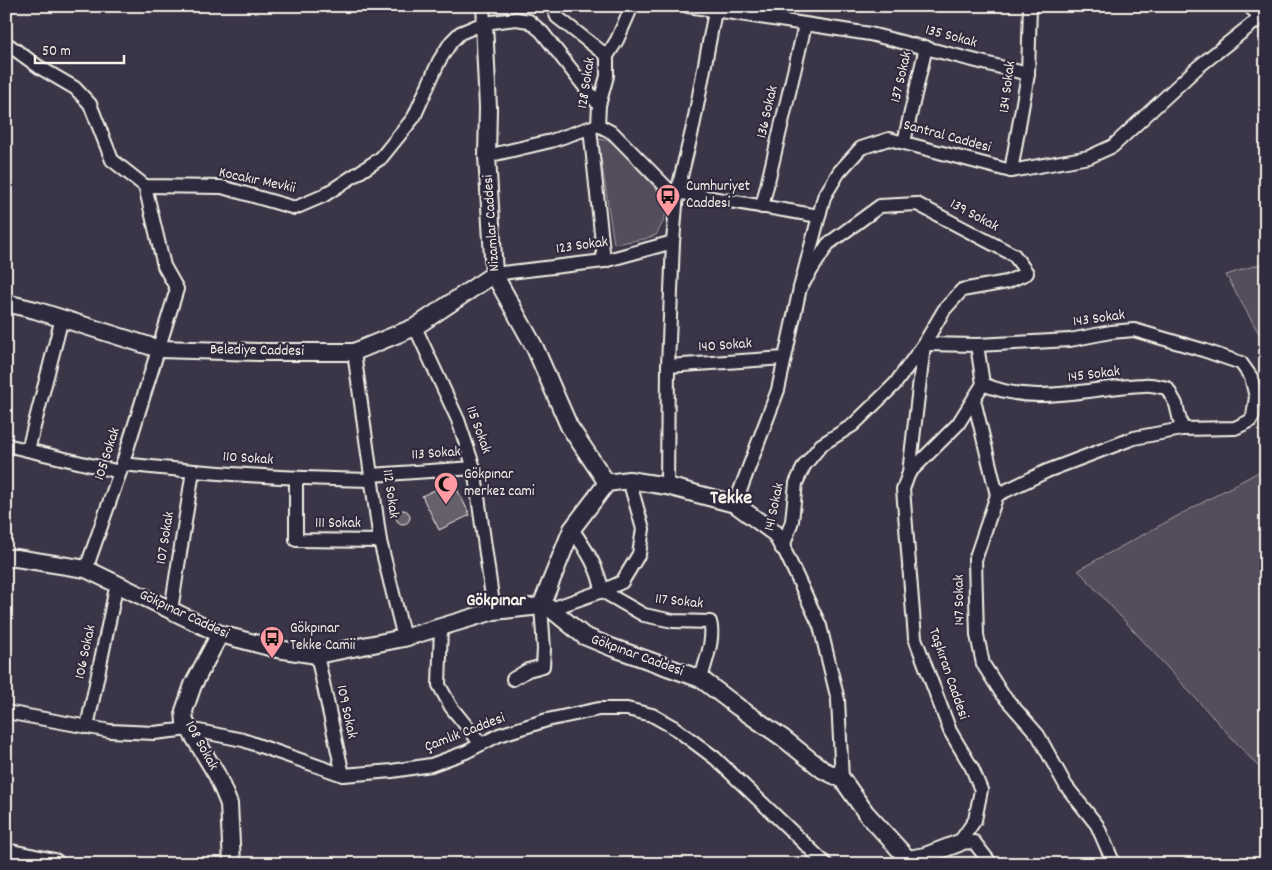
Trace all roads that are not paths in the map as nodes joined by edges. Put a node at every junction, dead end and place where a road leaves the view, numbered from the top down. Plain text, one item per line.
1 (483, 6) edge
2 (553, 6) edge
3 (632, 6) edge
4 (688, 6) edge
5 (1030, 6) edge
6 (1249, 6) edge
7 (715, 8) edge
8 (1264, 16) edge
9 (484, 23) junction
10 (804, 25) junction
11 (6, 43) edge
12 (926, 47) junction
13 (606, 56) junction
14 (1028, 74) junction
15 (599, 106) junction
16 (594, 127) junction
17 (904, 142) junction
18 (487, 156) junction
19 (1012, 171) junction
20 (144, 186) junction
21 (677, 193) junction
22 (762, 207) junction
23 (819, 216) junction
24 (673, 242) junction
25 (604, 261) junction
26 (494, 274) junction
27 (800, 288) junction
28 (6, 303) edge
29 (62, 318) junction
30 (415, 327) junction
31 (924, 344) junction
32 (977, 345) junction
33 (159, 349) junction
34 (354, 352) junction
35 (784, 358) junction
36 (668, 366) junction
37 (983, 384) junction
38 (974, 400) junction
39 (1182, 429) junction
40 (6, 445) edge
41 (28, 450) junction
42 (121, 468) junction
43 (474, 468) junction
44 (193, 472) junction
45 (909, 474) junction
46 (371, 478) junction
47 (296, 479) junction
48 (629, 480) junction
49 (607, 484) junction
50 (666, 486) junction
51 (997, 495) junction
52 (735, 504) junction
53 (572, 529) junction
54 (380, 541) junction
55 (783, 547) junction
56 (6, 558) edge
57 (86, 570) junction
58 (116, 583) junction
59 (602, 591) junction
60 (546, 608) junction
61 (171, 610) junction
62 (494, 611) junction
63 (441, 627) junction
64 (220, 634) junction
65 (404, 638) junction
66 (317, 656) junction
67 (513, 679) dead end
68 (701, 679) junction
69 (6, 712) edge
70 (87, 727) junction
71 (189, 729) junction
72 (481, 744) junction
73 (343, 775) junction
74 (842, 779) junction
75 (959, 843) junction
76 (6, 854) edge
77 (54, 864) edge
78 (232, 864) edge
79 (826, 864) edge
80 (991, 864) edge
81 (1114, 864) edge

1 - 9 street
2 - 13 street
3 - 13 street, 128 Sokak
4 - 7 street, 135 Sokak
5 - 14 street, 134 Sokak
6 - 8 street
7 - 10 street, 135 Sokak
7 - 21 street
8 - 19 street, Santral Caddesi
9 - 15 street, Kocakır Mevkii
9 - 18 street, Nizamlar Caddesi
9 - 20 street, Kocakır Mevkii
10 - 12 street, 135 Sokak
10 - 22 street, 136 Sokak
11 - 20 street
12 - 14 street, 135 Sokak
12 - 17 street, 137 Sokak
13 - 15 street, 128 Sokak
14 - 19 street, 134 Sokak
15 - 16 street, 128 Sokak
16 - 18 street
16 - 21 street, 128 Sokak
16 - 25 street
17 - 19 street, Santral Caddesi
17 - 23 street, Santral Caddesi
18 - 26 street, Nizamlar Caddesi
20 - 33 street, 105 Sokak
21 - 22 street
21 - 24 street
22 - 23 street
23 - 27 street, Santral Caddesi
24 - 25 street, 123 Sokak
24 - 36 street
25 - 26 street, 123 Sokak
26 - 30 street, Belediye Caddesi
26 - 49 street, Nizamlar Caddesi
27 - 31 street, 139 Sokak
27 - 35 street, Santral Caddesi
28 - 29 street, Belediye Caddesi
29 - 33 street, Belediye Caddesi
29 - 41 street
30 - 34 street, Belediye Caddesi
30 - 43 street, 115 Sokak
31 - 32 street, 143 Sokak
31 - 45 street, Taşkıran Caddesi
31 - 55 street, 141 Sokak
32 - 37 street
32 - 39 street, 143 Sokak
33 - 34 street, Belediye Caddesi
33 - 42 street, 105 Sokak
34 - 46 street, 112 Sokak
35 - 36 street, 140 Sokak
35 - 52 street, Santral Caddesi
36 - 50 street
37 - 38 street
37 - 39 street, 145 Sokak
38 - 45 street
38 - 51 street
39 - 51 street
40 - 41 street, 110 Sokak
41 - 42 street, 110 Sokak
42 - 44 street, 110 Sokak
42 - 57 street, 105 Sokak
43 - 46 street, 113 Sokak
43 - 62 street, 115 Sokak
44 - 47 street, 110 Sokak
44 - 61 street, 107 Sokak
45 - 75 street, Taşkıran Caddesi
46 - 47 street, 110 Sokak
46 - 54 street, 112 Sokak
47 - 54 street, 111 Sokak
48 - 49 street
48 - 50 street
48 - 59 street
49 - 53 street
50 - 52 street
51 - 81 street, 147 Sokak
52 - 55 street
53 - 59 street
53 - 60 street
54 - 65 street, 112 Sokak
55 - 74 street, 141 Sokak
56 - 57 street, Gökpınar Caddesi
57 - 58 street, Gökpınar Caddesi
58 - 61 street, Gökpınar Caddesi
58 - 70 street, 106 Sokak
59 - 60 street
59 - 68 street, 117 Sokak
60 - 62 street, Gökpınar Caddesi
60 - 67 street
60 - 68 street, Gökpınar Caddesi
61 - 64 street, Gökpınar Caddesi
62 - 63 street, Gökpınar Caddesi
63 - 65 street, Gökpınar Caddesi
63 - 72 street
64 - 66 street, Gökpınar Caddesi
64 - 71 street, 108 Sokak
65 - 66 street, Gökpınar Caddesi
66 - 73 street, 109 Sokak
68 - 74 street, Gökpınar Caddesi
69 - 70 street, Çamlık Caddesi
70 - 71 street, Çamlık Caddesi
71 - 73 street, Çamlık Caddesi
71 - 78 street, 108 Sokak
72 - 73 street, Çamlık Caddesi
72 - 79 street, Çamlık Caddesi
74 - 75 street, Gökpınar Caddesi
75 - 80 street
76 - 77 main road

